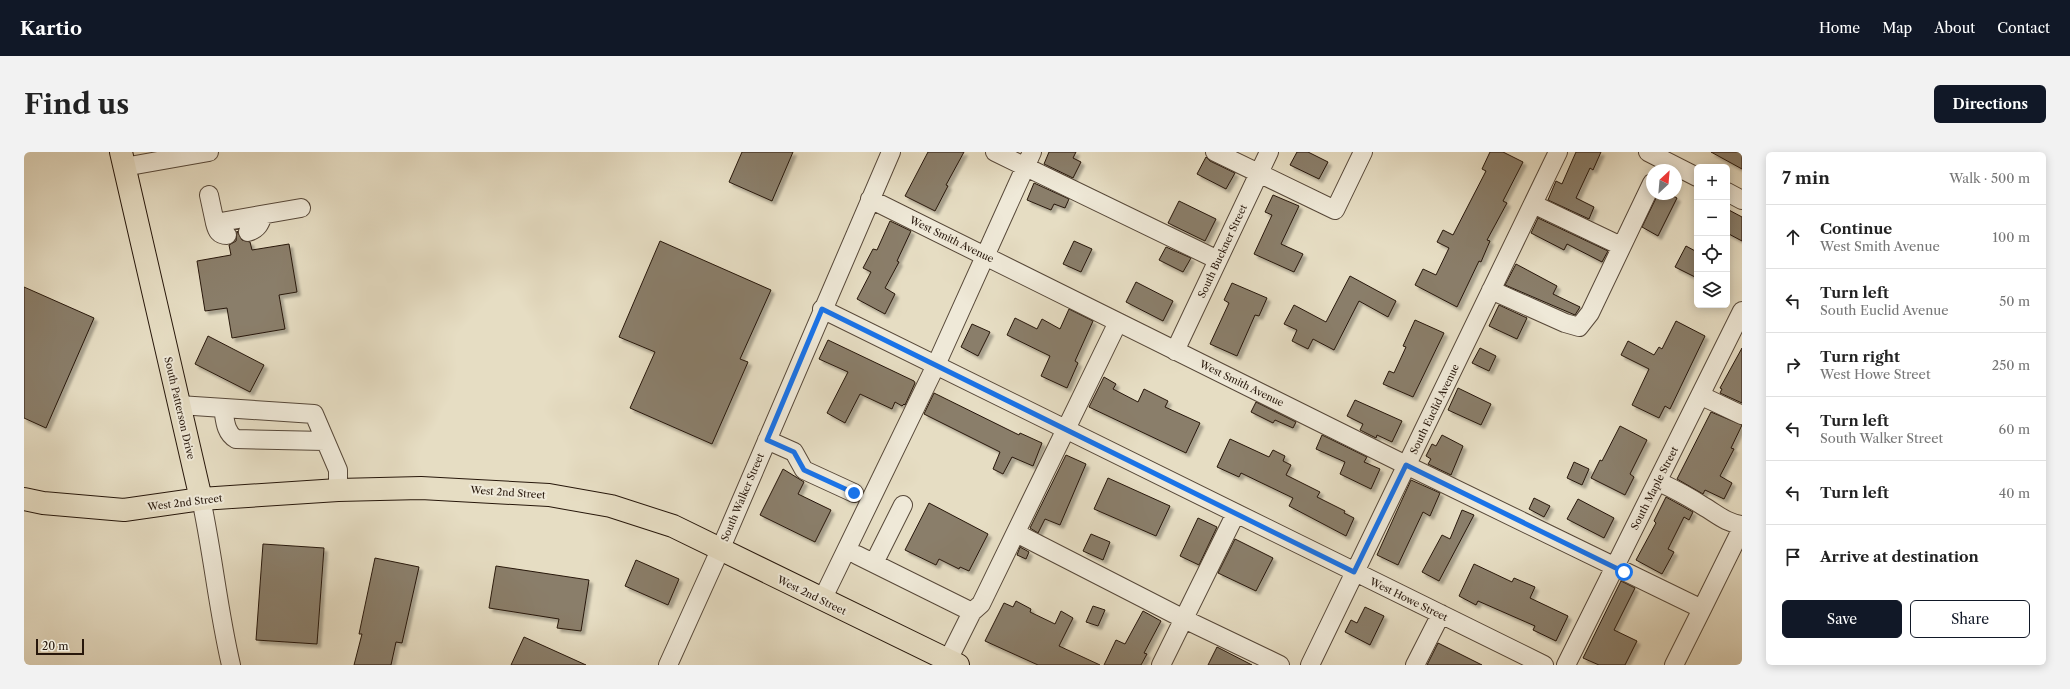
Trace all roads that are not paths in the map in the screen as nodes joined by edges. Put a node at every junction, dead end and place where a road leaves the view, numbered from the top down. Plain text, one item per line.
1 (209, 152) edge
2 (891, 152) edge
3 (995, 152) edge
4 (1214, 152) edge
5 (1269, 152) edge
6 (1363, 152) edge
7 (1558, 152) edge
8 (1029, 159) edge
9 (123, 160) edge
10 (1657, 161) edge
11 (1259, 174) junction
12 (1694, 176) edge
13 (1730, 194) edge
14 (209, 195) dead end
15 (1646, 195) edge
16 (870, 199) junction
17 (1742, 200) edge
18 (1533, 204) junction
19 (301, 208) dead end
20 (263, 215) junction
21 (248, 232) dead end
22 (1621, 246) junction
23 (984, 256) junction
24 (1218, 260) junction
25 (1491, 290) junction
26 (822, 309) junction
27 (1742, 311) edge
28 (1118, 322) junction
29 (1175, 351) junction
30 (936, 365) junction
31 (1702, 394) junction
32 (179, 405) junction
33 (223, 408) junction
34 (1742, 415) edge
35 (1066, 429) junction
36 (325, 440) junction
37 (767, 440) junction
38 (1406, 465) junction
39 (1659, 482) junction
40 (338, 490) junction
41 (854, 493) dead end
42 (24, 499) edge
43 (201, 499) junction
44 (903, 505) dead end
45 (1236, 513) junction
46 (1742, 525) edge
47 (1742, 528) edge
48 (1016, 533) junction
49 (720, 550) junction
50 (857, 555) dead end
51 (874, 563) junction
52 (1614, 567) junction
53 (1354, 572) junction
54 (822, 600) junction
55 (1702, 608) junction
56 (972, 612) junction
57 (1441, 614) junction
58 (1184, 619) junction
59 (953, 662) edge
60 (231, 665) edge
61 (668, 665) edge
62 (1162, 665) edge
63 (1280, 665) edge
64 (1310, 665) edge
65 (1415, 665) edge
66 (1544, 665) edge
67 (1566, 665) edge
68 (1674, 665) edge

1 - 9 street
2 - 16 street, South Walker Street
3 - 8 street
4 - 11 street
5 - 11 street, South Buckner Street
6 - 11 street
7 - 18 street, South Euclid Avenue
8 - 23 street
8 - 24 street
9 - 32 main road, South Patterson Drive
10 - 12 street
11 - 24 street, South Buckner Street
13 - 17 street
14 - 20 street
15 - 22 street
16 - 23 street, West Smith Avenue
16 - 26 street, South Walker Street
18 - 22 street
18 - 25 street, South Euclid Avenue
19 - 20 street
20 - 21 street
22 - 25 street
23 - 28 street, West Smith Avenue
23 - 30 street
24 - 29 street, South Buckner Street
25 - 38 street, South Euclid Avenue
26 - 30 street, West Howe Street
26 - 37 street, South Walker Street
27 - 31 street, South Maple Street
28 - 29 street, West Smith Avenue
28 - 35 street
29 - 38 street, West Smith Avenue
30 - 35 street, West Howe Street
30 - 54 street
31 - 34 street
31 - 39 street, South Maple Street
32 - 33 street
32 - 43 main road, South Patterson Drive
33 - 36 street
33 - 36 street
35 - 45 street, West Howe Street
35 - 48 street
36 - 40 street
37 - 41 street
37 - 49 street, South Walker Street
38 - 52 street, West Smith Avenue
38 - 53 street, South Euclid Avenue
39 - 46 street
39 - 52 street, South Maple Street
40 - 43 main road, West 2nd Street
40 - 49 main road, West 2nd Street
42 - 43 main road, West 2nd Street
43 - 60 street, South Patterson Drive
44 - 51 street
45 - 53 street, West Howe Street
45 - 58 street
47 - 55 street
48 - 56 street
48 - 58 street
49 - 54 main road, West 2nd Street
49 - 61 street, South Walker Street
50 - 51 street
51 - 56 street
52 - 55 street, West Smith Avenue
52 - 67 street, South Maple Street
53 - 57 street, West Howe Street
53 - 64 street, South Euclid Avenue
54 - 59 main road, West 2nd Street
55 - 68 street
56 - 59 street
57 - 65 street
57 - 66 street, West Howe Street
58 - 62 street
58 - 63 street

